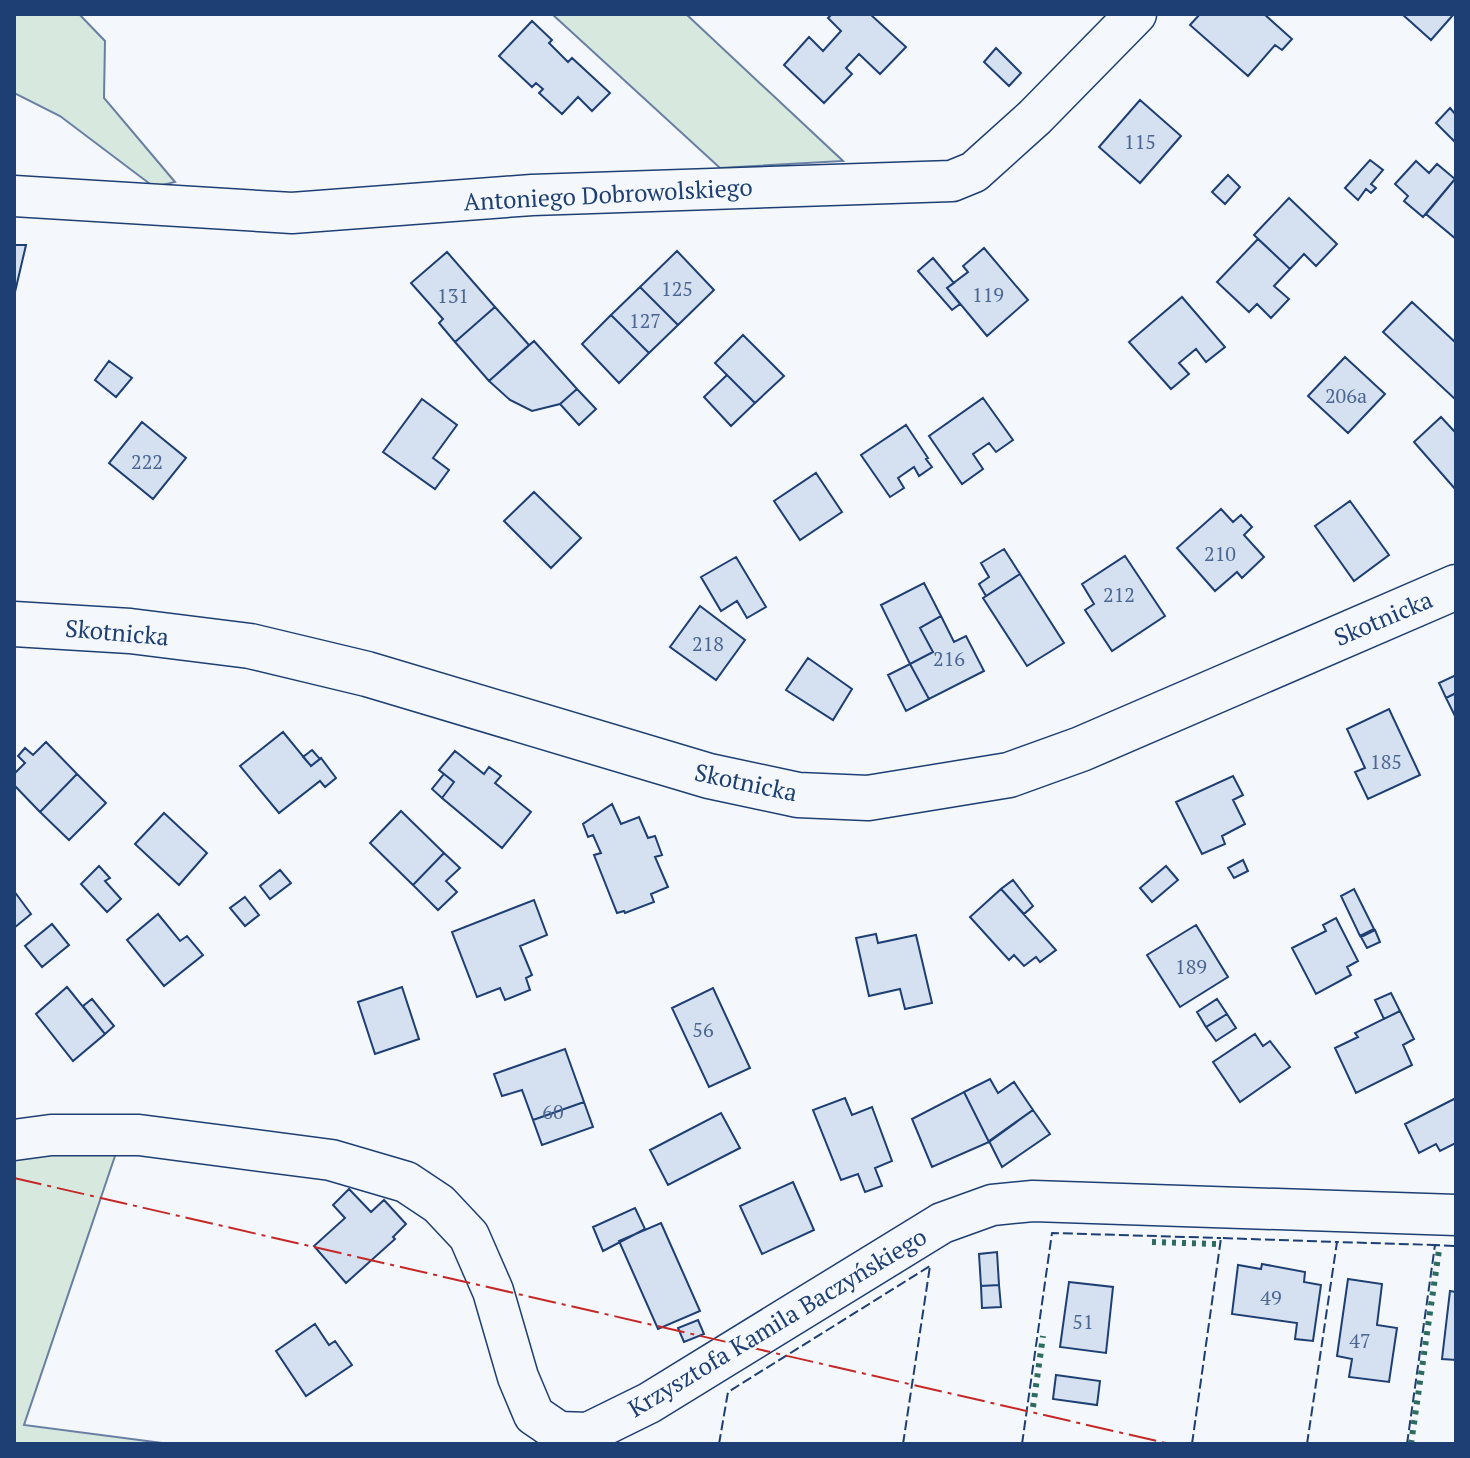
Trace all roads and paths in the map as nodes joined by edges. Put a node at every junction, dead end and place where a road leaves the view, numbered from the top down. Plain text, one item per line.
1 (1136, 14) edge
2 (14, 196) edge
3 (1456, 587) edge
4 (14, 624) edge
5 (14, 1140) edge
6 (1456, 1215) edge

1 - 2 street, Antoniego Dobrowolskiego
3 - 4 main road, Skotnicka
5 - 6 street, Krzysztofa Kamila Baczyńskiego

